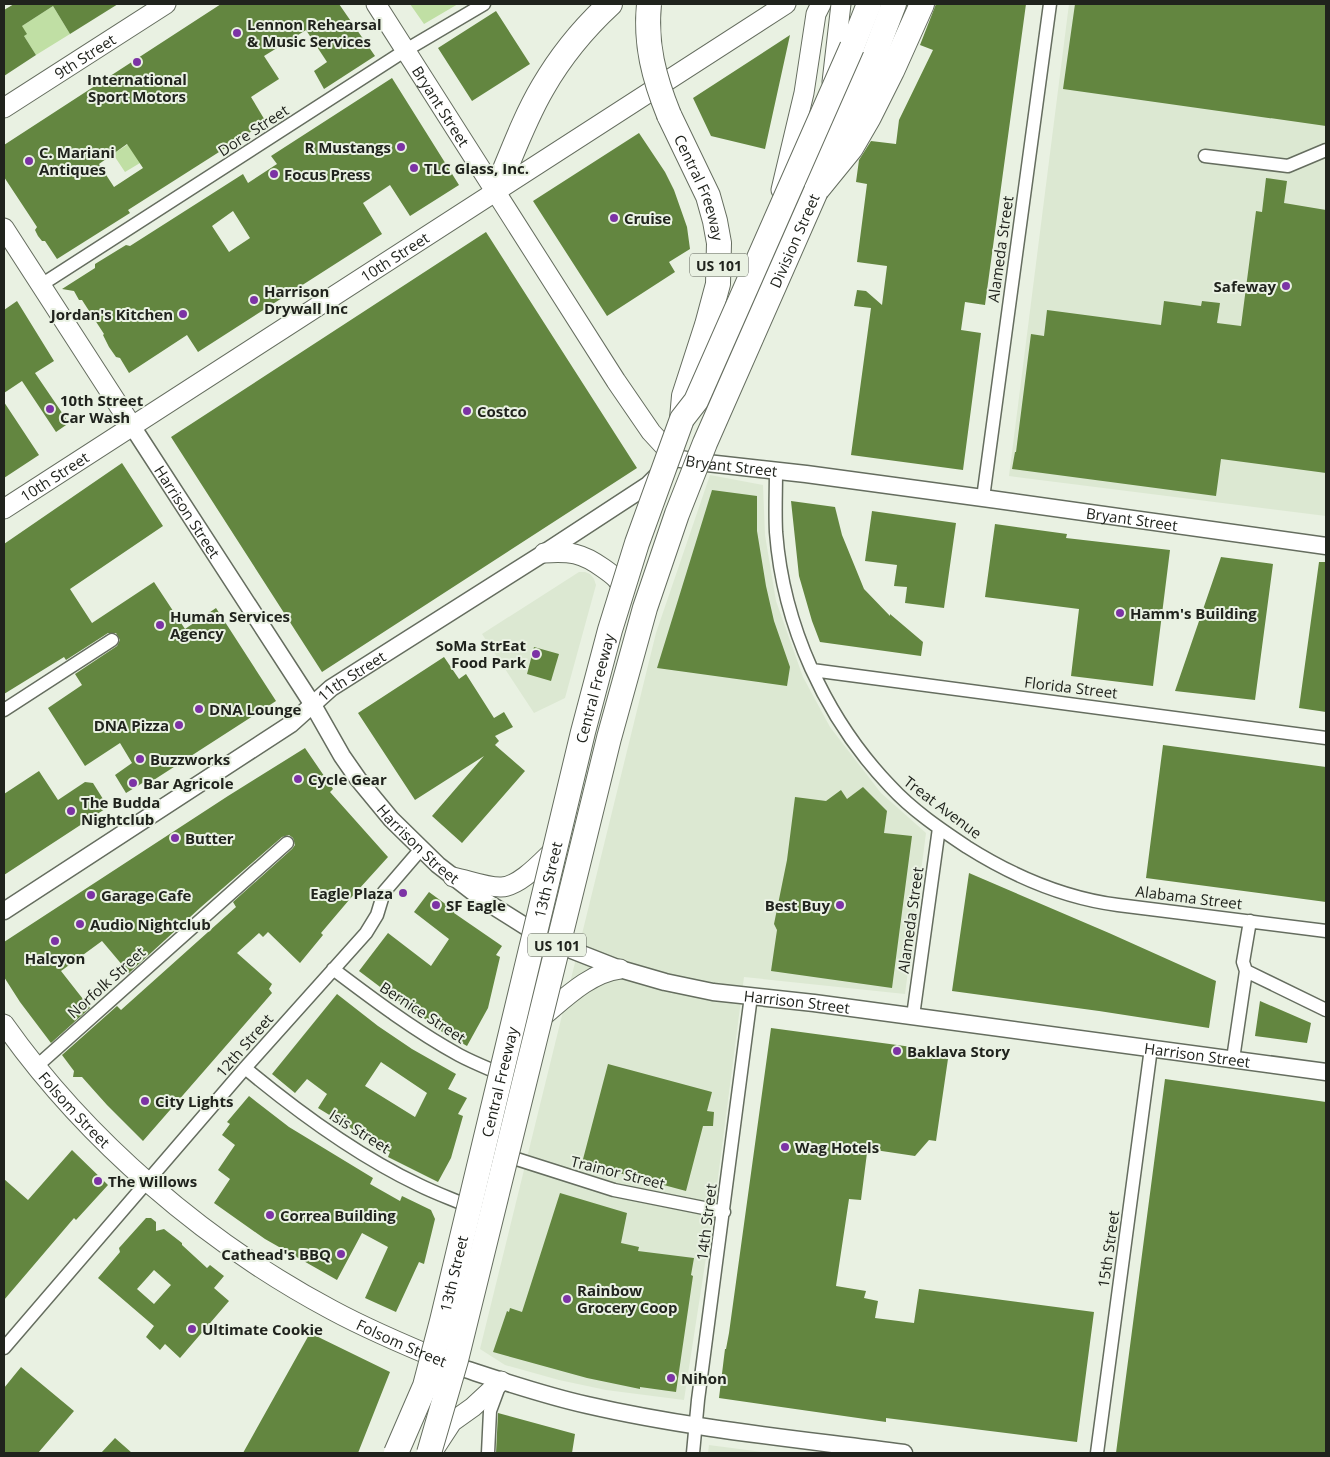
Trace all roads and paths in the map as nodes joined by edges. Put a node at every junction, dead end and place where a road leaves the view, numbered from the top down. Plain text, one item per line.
1 (166, 4) edge
2 (376, 4) edge
3 (484, 4) edge
4 (610, 4) edge
5 (649, 4) edge
6 (786, 4) edge
7 (821, 4) edge
8 (841, 4) edge
9 (868, 4) edge
10 (894, 4) edge
11 (922, 4) edge
12 (1050, 4) edge
13 (406, 50) junction
14 (4, 108) edge
15 (1326, 150) edge
16 (1205, 156) dead end
17 (496, 191) junction
18 (816, 191) junction
19 (4, 228) edge
20 (41, 285) junction
21 (682, 419) junction
22 (132, 426) junction
23 (674, 458) junction
24 (698, 462) junction
25 (776, 471) junction
26 (982, 498) junction
27 (4, 508) edge
28 (1326, 546) edge
29 (544, 553) junction
30 (624, 591) junction
31 (112, 640) dead end
32 (812, 670) junction
33 (312, 705) junction
34 (4, 710) edge
35 (1326, 738) edge
36 (939, 828) junction
37 (287, 843) dead end
38 (558, 846) junction
39 (421, 849) junction
40 (454, 877) junction
41 (1050, 888) joint
42 (4, 911) edge
43 (1250, 921) junction
44 (1326, 931) edge
45 (536, 933) junction
46 (560, 945) junction
47 (333, 969) junction
48 (620, 969) junction
49 (1246, 971) junction
50 (751, 996) junction
51 (1326, 1010) edge
52 (913, 1016) junction
53 (541, 1018) junction
54 (4, 1024) edge
55 (1151, 1048) junction
56 (1233, 1059) junction
57 (36, 1066) junction
58 (245, 1068) junction
59 (1326, 1072) edge
60 (501, 1074) junction
61 (507, 1156) junction
62 (148, 1181) junction
63 (468, 1206) junction
64 (724, 1212) junction
65 (4, 1348) edge
66 (432, 1356) junction
67 (456, 1366) junction
68 (501, 1381) junction
69 (425, 1386) junction
70 (696, 1425) junction
71 (396, 1453) edge
72 (405, 1453) edge
73 (430, 1453) edge
74 (488, 1453) edge
75 (693, 1453) edge
76 (904, 1453) edge
77 (1097, 1453) edge

1 - 14 main road, 9th Street
2 - 13 main road, Bryant Street
3 - 13 street, Dore Street
4 - 17 highway
5 - 21 highway, Central Freeway / US 101, bridge
6 - 17 main road, 10th Street
7 - 23 main road, Division Street
8 - 24 main road, Division Street
9 - 21 highway, bridge
10 - 18 highway
11 - 18 highway, US 101
12 - 26 street, Alameda Street
13 - 17 main road, Bryant Street
13 - 20 street, Dore Street
15 - 16 street
17 - 22 main road, 10th Street
17 - 23 main road, Bryant Street
18 - 73 highway, Central Freeway / US 101, bridge
19 - 20 main road, Harrison Street
20 - 22 main road, Harrison Street
21 - 69 highway, Central Freeway / US 101, bridge
22 - 27 main road, 10th Street
22 - 33 street, Harrison Street
23 - 24 street, Bryant Street
23 - 29 street, 11th Street
23 - 30 main road, 13th Street
24 - 25 street, Bryant Street
24 - 46 main road, 13th Street
25 - 26 street, Bryant Street
25 - 32 street
26 - 28 street, Bryant Street
29 - 30 main road
29 - 33 street, 11th Street
30 - 38 main road, 13th Street
31 - 34 street
32 - 35 street, Florida Street
32 - 36 street, Treat Avenue
33 - 39 street, Harrison Street
33 - 42 street, 11th Street
36 - 41 street, Treat Avenue
36 - 52 street, Alameda Street
37 - 57 street, Norfolk Street
38 - 40 main road
38 - 45 main road, 13th Street
39 - 40 street, Harrison Street
39 - 47 street, 12th Street
40 - 45 street, Harrison Street
41 - 43 street, Alabama Street
43 - 44 street, Alabama Street
43 - 49 street
45 - 46 street, Harrison Street
45 - 60 main road, 13th Street
46 - 48 street, Harrison Street
46 - 53 main road, 13th Street
47 - 58 street, 12th Street
47 - 60 street, Bernice Street
48 - 50 street, Harrison Street
48 - 53 main road
49 - 51 street
49 - 56 street
50 - 52 street, Harrison Street
50 - 64 street, 14th Street
52 - 55 street, Harrison Street
53 - 61 main road, 13th Street
54 - 57 main road, Folsom Street
55 - 56 street, Harrison Street
55 - 77 street, 15th Street
56 - 59 street, Harrison Street
57 - 62 main road, Folsom Street
58 - 62 street, 12th Street
58 - 63 street, Isis Street
60 - 63 main road, 13th Street
61 - 64 street, Trainor Street
61 - 67 main road, 13th Street
62 - 65 street, 12th Street
62 - 66 main road, Folsom Street
63 - 66 main road, 13th Street
64 - 70 street, 14th Street
66 - 67 main road, Folsom Street
66 - 72 main road, 13th Street
67 - 68 street, Folsom Street
67 - 73 main road, 13th Street
68 - 70 street, Folsom Street
68 - 73 main road
68 - 74 street
69 - 71 highway, US 101, bridge
69 - 72 highway, bridge
70 - 75 street, 14th Street
70 - 76 street, Folsom Street

